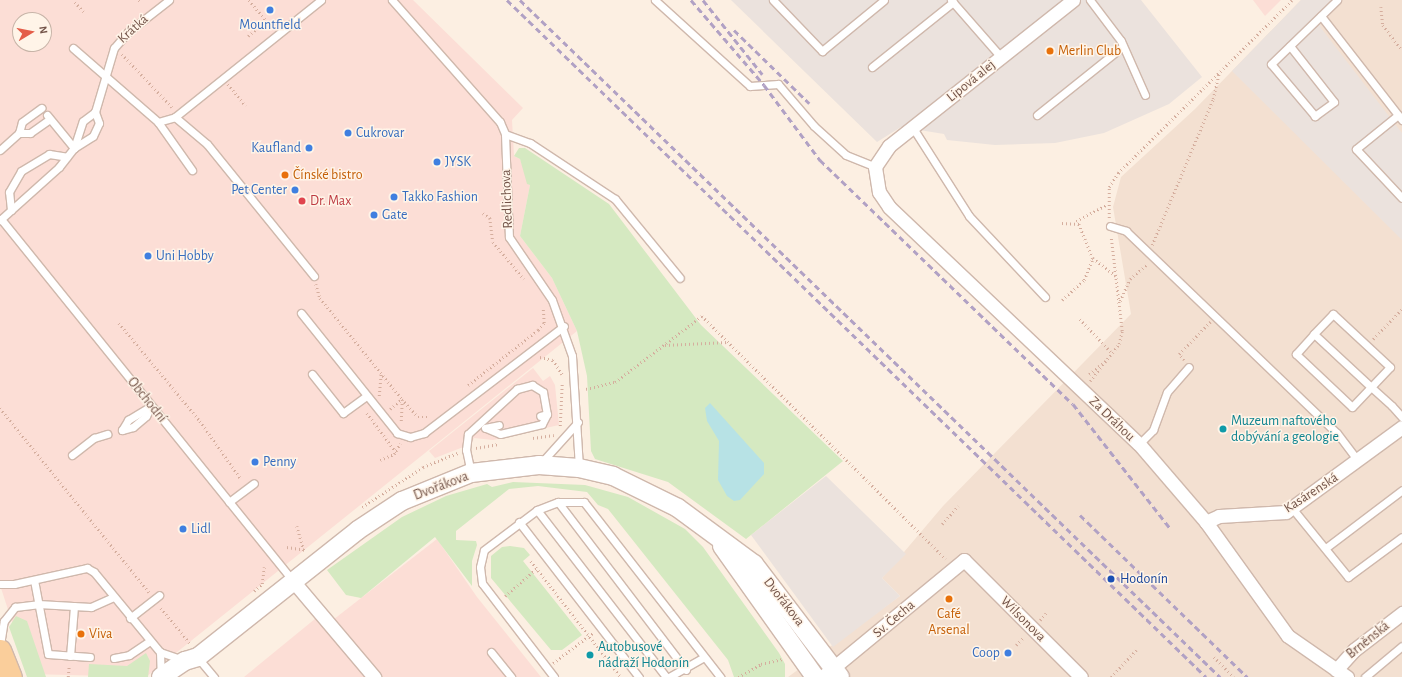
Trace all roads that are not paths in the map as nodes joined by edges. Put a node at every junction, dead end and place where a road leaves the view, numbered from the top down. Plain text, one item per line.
1 (169, 0) edge
2 (321, 0) edge
3 (392, 0) edge
4 (655, 0) edge
5 (773, 0) edge
6 (884, 0) edge
7 (1073, 0) edge
8 (1090, 0) edge
9 (1337, 0) edge
10 (952, 1) edge
11 (1321, 16) junction
12 (1123, 46) junction
13 (1290, 46) junction
14 (73, 48) dead end
15 (1000, 56) junction
16 (872, 67) dead end
17 (105, 75) junction
18 (1145, 95) dead end
19 (41, 108) dead end
20 (94, 112) junction
21 (1037, 115) dead end
22 (175, 117) junction
23 (1400, 118) edge
24 (158, 122) junction
25 (914, 128) junction
26 (19, 133) junction
27 (505, 134) junction
28 (74, 148) junction
29 (0, 150) edge
30 (67, 157) junction
31 (875, 167) junction
32 (192, 170) dead end
33 (1402, 198) edge
34 (11, 210) junction
35 (0, 220) edge
36 (1110, 226) road end
37 (314, 276) road end
38 (680, 278) dead end
39 (1045, 297) dead end
40 (301, 313) dead end
41 (564, 326) junction
42 (1314, 334) junction
43 (1189, 368) road end
44 (312, 374) dead end
45 (1371, 387) junction
46 (366, 396) junction
47 (1402, 417) edge
48 (578, 422) junction
49 (499, 425) dead end
50 (475, 426) junction
51 (1402, 427) edge
52 (486, 428) junction
53 (107, 434) dead end
54 (1138, 444) junction
55 (72, 455) dead end
56 (1358, 461) junction
57 (539, 465) junction
58 (579, 468) junction
59 (471, 473) junction
60 (254, 483) dead end
61 (1402, 490) edge
62 (230, 502) junction
63 (558, 502) junction
64 (1292, 508) junction
65 (537, 510) junction
66 (519, 522) junction
67 (1206, 522) junction
68 (1402, 537) edge
69 (717, 539) junction
70 (1327, 547) junction
71 (960, 564) joint
72 (34, 580) junction
73 (293, 581) junction
74 (0, 584) edge
75 (159, 595) dead end
76 (113, 597) junction
77 (38, 604) junction
78 (74, 606) junction
79 (1402, 613) edge
80 (130, 618) junction
81 (150, 641) junction
82 (0, 645) edge
83 (1402, 646) edge
84 (160, 652) junction
85 (491, 652) dead end
86 (70, 656) junction
87 (90, 657) dead end
88 (704, 657) junction
89 (114, 658) dead end
90 (190, 660) edge
91 (686, 670) junction
92 (832, 674) edge
93 (1339, 674) edge
94 (161, 677) edge
95 (214, 677) edge
96 (374, 677) edge
97 (511, 677) edge
98 (554, 677) edge
99 (639, 677) edge
100 (666, 677) edge
101 (669, 677) edge
102 (720, 677) edge
103 (815, 677) edge
104 (1081, 677) edge
105 (1365, 677) edge

1 - 17 lane, Krátká
2 - 22 lane
3 - 27 lane, Redlichova
4 - 31 lane
5 - 6 lane
7 - 15 street, Lipová alej
8 - 12 lane
9 - 11 lane
10 - 15 lane
10 - 16 lane
11 - 13 lane
11 - 23 lane
12 - 18 lane
12 - 21 lane
13 - 13 lane
14 - 17 lane
15 - 25 street, Lipová alej
17 - 20 lane, Krátká
17 - 24 lane
19 - 26 lane
20 - 28 lane, Obchodní
20 - 28 lane, Obchodní
22 - 24 lane
22 - 37 lane
23 - 33 lane
24 - 32 lane
25 - 31 street, Lipová alej
25 - 39 lane
26 - 28 lane
26 - 29 lane
27 - 38 lane
27 - 41 lane, Redlichova
28 - 30 lane, Obchodní
30 - 34 lane, Obchodní
30 - 34 lane
31 - 54 street, Za Dráhou
34 - 35 lane, Obchodní
35 - 62 lane, Obchodní
36 - 56 lane
40 - 46 lane
41 - 46 lane
41 - 48 lane, Redlichova
42 - 45 lane
42 - 45 lane
42 - 45 lane
43 - 54 lane
44 - 46 lane
45 - 47 lane
48 - 57 lane
48 - 58 lane, Redlichova
49 - 52 lane
50 - 52 lane
50 - 52 lane
50 - 59 lane
51 - 56 street, Kasárenská
53 - 55 lane
54 - 67 street, Za Dráhou
56 - 64 street, Kasárenská
57 - 58 main road, Dvořákova
57 - 59 main road, Dvořákova
58 - 69 main road, Dvořákova
59 - 73 main road, Dvořákova
60 - 62 lane
61 - 70 lane
62 - 73 lane, Obchodní
63 - 65 lane
63 - 88 lane
63 - 91 lane
64 - 67 street, Kasárenská
64 - 70 lane
65 - 66 lane
65 - 100 lane
66 - 98 lane
66 - 99 lane
67 - 93 street, Za Dráhou
68 - 70 lane
69 - 92 main road, Dvořákova
69 - 103 main road, Dvořákova
71 - 92 street, Sv. Čecha
71 - 104 street, Wilsonova
72 - 74 lane
72 - 76 lane
72 - 77 lane
73 - 90 main road, Dvořákova
73 - 96 street
75 - 80 lane
76 - 78 lane
76 - 80 lane
77 - 78 lane
77 - 82 lane
77 - 86 lane
78 - 86 lane
79 - 93 street, Brněnská
80 - 81 lane
81 - 84 lane
81 - 89 lane
83 - 105 lane
84 - 90 lane
84 - 94 lane
85 - 97 lane
86 - 87 lane
88 - 91 lane
88 - 102 lane
90 - 94 main road, Dvořákova
90 - 95 lane
91 - 101 lane

